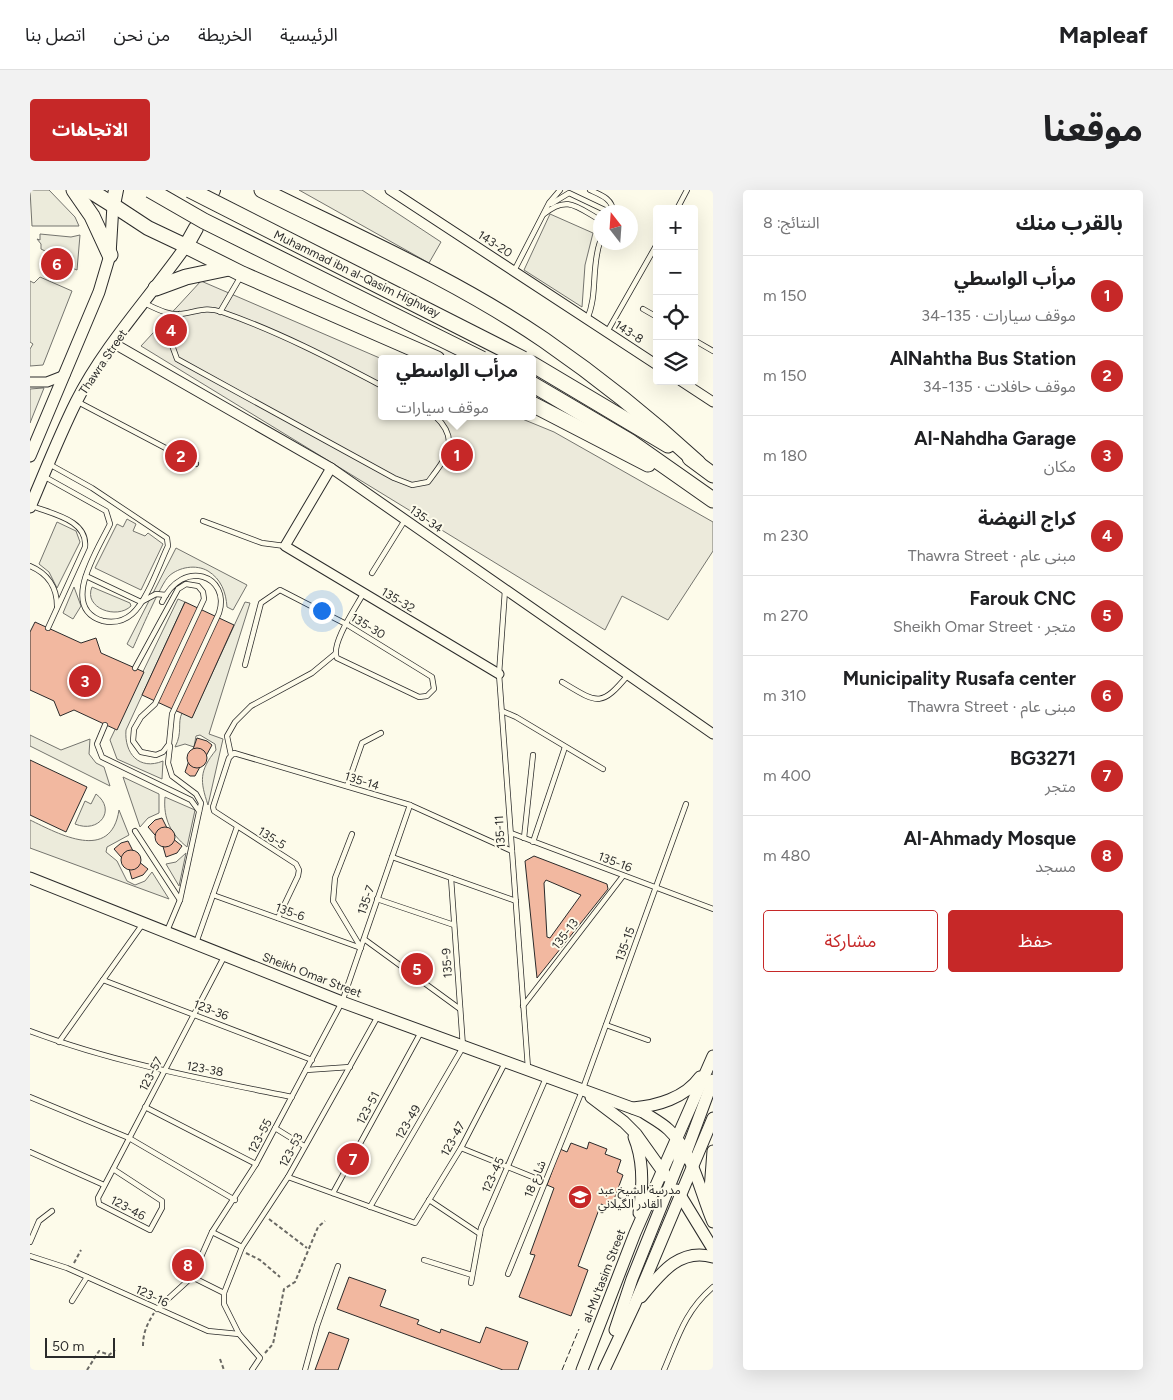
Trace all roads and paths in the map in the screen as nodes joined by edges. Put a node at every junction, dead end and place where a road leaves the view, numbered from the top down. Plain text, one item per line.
1 (74, 190) edge
2 (90, 190) edge
3 (150, 190) edge
4 (190, 190) edge
5 (390, 190) edge
6 (560, 190) edge
7 (590, 190) edge
8 (688, 190) edge
9 (264, 191) edge
10 (115, 198) edge
11 (594, 205) edge
12 (611, 205) edge
13 (679, 205) edge
14 (547, 207) junction
15 (542, 216) junction
16 (593, 216) edge
17 (196, 228) dead end
18 (186, 246) junction
19 (598, 250) edge
20 (654, 250) edge
21 (110, 254) junction
22 (236, 271) junction
23 (514, 271) junction
24 (156, 288) junction
25 (144, 304) junction
26 (643, 309) dead end
27 (220, 312) junction
28 (180, 314) junction
29 (653, 315) edge
30 (587, 319) junction
31 (607, 332) junction
32 (698, 342) edge
33 (113, 343) junction
34 (713, 351) edge
35 (427, 355) edge
36 (474, 355) edge
37 (515, 355) edge
38 (653, 362) edge
39 (536, 366) edge
40 (65, 376) junction
41 (30, 382) edge
42 (378, 384) edge
43 (687, 385) edge
44 (536, 386) edge
45 (76, 401) junction
46 (713, 402) edge
47 (536, 406) edge
48 (439, 420) edge
49 (30, 456) edge
50 (49, 464) junction
51 (196, 464) dead end
52 (698, 464) junction
53 (331, 468) junction
54 (713, 475) edge
55 (44, 476) junction
56 (713, 500) edge
57 (30, 506) edge
58 (405, 520) junction
59 (204, 521) dead end
60 (285, 546) junction
61 (30, 566) edge
62 (372, 573) dead end
63 (86, 576) junction
64 (505, 590) junction
65 (166, 594) junction
66 (363, 594) junction
67 (141, 602) junction
68 (162, 602) dead end
69 (346, 624) junction
70 (335, 654) junction
71 (246, 666) dead end
72 (135, 668) dead end
73 (499, 674) junction
74 (628, 675) junction
75 (562, 682) dead end
76 (502, 711) junction
77 (105, 725) dead end
78 (381, 733) dead end
79 (713, 734) edge
80 (170, 743) dead end
81 (565, 747) junction
82 (231, 755) junction
83 (533, 756) dead end
84 (603, 769) dead end
85 (347, 786) junction
86 (686, 804) dead end
87 (410, 805) junction
88 (200, 812) junction
89 (237, 827) junction
90 (135, 831) dead end
91 (511, 833) junction
92 (352, 834) dead end
93 (524, 838) junction
94 (533, 842) junction
95 (512, 850) junction
96 (392, 857) junction
97 (623, 876) junction
98 (30, 878) edge
99 (451, 878) junction
100 (656, 888) junction
101 (213, 895) junction
102 (378, 899) junction
103 (180, 900) junction
104 (516, 901) junction
105 (713, 910) edge
106 (278, 918) junction
107 (143, 923) junction
108 (454, 925) junction
109 (167, 933) junction
110 (364, 939) junction
111 (195, 944) junction
112 (361, 948) junction
113 (225, 956) junction
114 (103, 980) junction
115 (342, 1002) junction
116 (523, 1006) junction
117 (460, 1009) junction
118 (194, 1014) junction
119 (378, 1016) junction
120 (606, 1025) junction
121 (30, 1031) edge
122 (421, 1032) junction
123 (648, 1040) dead end
124 (59, 1042) junction
125 (463, 1048) junction
126 (312, 1060) junction
127 (711, 1060) edge
128 (505, 1063) junction
129 (350, 1067) junction
130 (306, 1070) junction
131 (164, 1072) junction
132 (528, 1072) junction
133 (546, 1078) junction
134 (713, 1080) edge
135 (584, 1092) junction
136 (292, 1096) junction
137 (30, 1097) edge
138 (145, 1107) junction
139 (633, 1108) junction
140 (713, 1118) edge
141 (275, 1128) junction
142 (633, 1132) junction
143 (129, 1138) junction
144 (676, 1138) junction
145 (304, 1146) junction
146 (461, 1148) junction
147 (713, 1151) edge
148 (30, 1152) edge
149 (681, 1160) junction
150 (256, 1164) junction
151 (507, 1168) junction
152 (112, 1169) junction
153 (662, 1171) junction
154 (288, 1177) junction
155 (545, 1182) junction
156 (671, 1182) junction
157 (104, 1185) junction
158 (334, 1193) junction
159 (681, 1194) junction
160 (235, 1200) junction
161 (429, 1200) junction
162 (97, 1201) joint
163 (370, 1207) junction
164 (713, 1208) edge
165 (52, 1211) dead end
166 (263, 1215) junction
167 (325, 1221) dead end
168 (713, 1222) edge
169 (212, 1232) junction
170 (635, 1233) junction
171 (480, 1234) junction
172 (30, 1242) edge
173 (242, 1248) junction
174 (308, 1249) junction
175 (713, 1249) edge
176 (81, 1250) dead end
177 (30, 1256) edge
178 (713, 1257) edge
179 (424, 1260) dead end
180 (338, 1266) dead end
181 (71, 1270) junction
182 (472, 1274) junction
183 (508, 1274) dead end
184 (87, 1277) junction
185 (192, 1277) junction
186 (280, 1278) dead end
187 (471, 1282) dead end
188 (713, 1287) edge
189 (224, 1293) junction
190 (72, 1301) dead end
191 (634, 1306) junction
192 (157, 1309) junction
193 (239, 1334) junction
194 (143, 1346) dead end
195 (115, 1350) dead end
196 (260, 1358) junction
197 (220, 1359) dead end
198 (86, 1370) edge
199 (224, 1370) edge
200 (252, 1370) edge
201 (304, 1370) edge
202 (582, 1370) edge
203 (603, 1370) edge
204 (664, 1370) edge

1 - 21 highway
2 - 10 highway
3 - 36 highway, Muhammad ibn al-Qasim Highway, bridge
4 - 37 highway, Muhammad ibn al-Qasim Highway, bridge
5 - 23 street, 143-20
6 - 14 lane
7 - 12 lane
8 - 13 lane
9 - 52 highway
10 - 18 main road
10 - 21 main road, Thawra Street
11 - 14 lane
14 - 15 lane
15 - 16 lane
15 - 23 lane
17 - 18 main road, Thawra Street
18 - 22 highway
18 - 24 main road, Thawra Street
19 - 30 lane
20 - 31 lane
21 - 40 main road, Thawra Street
22 - 24 highway
22 - 27 lane
22 - 35 highway
23 - 30 street, 143-20
24 - 25 main road, Thawra Street
25 - 28 lane
25 - 33 main road, Thawra Street
26 - 29 lane
27 - 28 lane
27 - 42 lane
28 - 48 lane
30 - 31 street, 143-8
31 - 38 street, 143-8
32 - 34 lane
33 - 45 main road, Thawra Street
33 - 53 street, 135-34
39 - 52 highway
40 - 41 street
40 - 49 main road, Thawra Street
43 - 46 street
44 - 56 highway
45 - 50 main road, Thawra Street
45 - 51 lane
47 - 56 highway
50 - 55 main road, Thawra Street
50 - 67 lane
52 - 54 highway
53 - 58 street, 135-34
53 - 60 street
55 - 57 main road, Thawra Street
55 - 63 lane
57 - 61 lane
58 - 62 lane
58 - 64 street, 135-34
59 - 60 lane
60 - 66 street, 135-32
63 - 67 lane
63 - 67 lane
64 - 73 lane, 135-11
64 - 74 street, 135-34
65 - 67 lane
65 - 68 lane
65 - 72 lane
66 - 69 lane
66 - 73 street, 135-32
69 - 70 lane
69 - 70 lane, 135-30
69 - 71 lane, 135-30
70 - 82 lane
73 - 76 lane, 135-11
74 - 75 lane
74 - 79 street, 135-34
76 - 81 lane
76 - 91 lane, 135-11
77 - 88 lane
78 - 85 lane
80 - 88 lane
81 - 84 lane
81 - 94 lane
82 - 85 lane, 135-14
82 - 89 lane, 135-5
83 - 93 lane
85 - 87 lane, 135-14
86 - 100 lane, 135-15
87 - 95 lane, 135-14
87 - 96 lane, 135-7
88 - 103 lane
89 - 101 lane
89 - 106 lane, 135-5
90 - 103 lane
91 - 93 lane, 135-16
91 - 95 lane, 135-11
92 - 112 lane
93 - 94 lane, 135-16
94 - 97 lane, 135-16
95 - 104 lane, 135-11
96 - 99 lane
96 - 102 lane, 135-7
97 - 100 lane, 135-16
97 - 116 lane, 135-13
98 - 107 main road, Sheikh Omar Street
99 - 104 lane
99 - 108 lane, 135-9
100 - 105 lane, 135-16
100 - 120 lane, 135-15
101 - 106 lane, 135-6
101 - 111 lane
102 - 108 lane
102 - 110 lane, 135-7
103 - 109 lane
104 - 116 lane, 135-11
106 - 112 lane, 135-6
107 - 109 main road, Sheikh Omar Street
107 - 114 lane
108 - 117 lane, 135-9
109 - 111 main road, Sheikh Omar Street
110 - 112 lane, 135-7
110 - 117 lane
111 - 113 main road, Sheikh Omar Street
112 - 115 lane, 135-7
113 - 115 main road, Sheikh Omar Street
113 - 118 lane, 123-57
114 - 118 lane, 123-36
114 - 124 lane
115 - 119 main road, Sheikh Omar Street
115 - 126 lane, 123-55
116 - 132 lane, 135-11
117 - 125 lane, 135-9
118 - 126 lane, 123-36
118 - 131 lane, 123-57
119 - 122 main road, Sheikh Omar Street
119 - 129 lane, 123-53
120 - 123 lane
120 - 135 lane, 135-15
121 - 124 lane, 123-38
122 - 125 main road, Sheikh Omar Street
122 - 158 lane, 123-51
124 - 131 lane, 123-38
125 - 128 main road, Sheikh Omar Street
125 - 163 lane, 123-49
126 - 130 lane, 123-55
127 - 139 main road
127 - 144 main road, al-Mu'tasim Street
128 - 132 main road, Sheikh Omar Street
128 - 146 lane, 123-47
129 - 130 lane
129 - 145 lane, 123-53
130 - 136 lane, 123-55
131 - 136 lane, 123-38
131 - 138 lane, 123-57
132 - 133 main road, Sheikh Omar Street
133 - 135 main road, Sheikh Omar Street
133 - 151 lane, 123-45
134 - 149 main road
135 - 139 main road, Sheikh Omar Street
135 - 142 main road, Sheikh Omar Street
135 - 155 lane, شارع 18
136 - 141 lane, 123-55
137 - 143 lane
138 - 143 lane, 123-57
138 - 150 lane
139 - 144 main road, Sheikh Omar Street
140 - 149 main road, al-Mu'tasim Street
141 - 145 lane
141 - 150 lane, 123-55
142 - 149 main road
142 - 153 main road, Sheikh Omar Street
142 - 170 main road
143 - 152 lane, 123-57
143 - 160 lane
144 - 149 main road, Sheikh Omar Street
144 - 149 main road, al-Mu'tasim Street
145 - 154 lane, 123-53
146 - 151 lane
146 - 161 lane, 123-47
147 - 164 main road
148 - 157 lane
149 - 153 main road, al-Mu'tasim Street
149 - 156 main road
149 - 159 main road
149 - 168 main road, Sheikh Omar Street
150 - 160 lane, 123-55
151 - 155 lane
151 - 171 lane, 123-45
152 - 157 lane, 123-57
152 - 162 lane, 123-46
153 - 156 main road, Sheikh Omar Street
153 - 170 main road, al-Mu'tasim Street
154 - 158 lane
154 - 166 lane, 123-53
155 - 183 lane, شارع 18
156 - 159 main road, Sheikh Omar Street
156 - 203 main road
157 - 162 lane, 123-57
158 - 163 lane
159 - 175 main road, Sheikh Omar Street
159 - 191 main road
160 - 169 lane, 123-55
161 - 163 lane, 123-47
161 - 171 lane
165 - 172 lane
166 - 173 lane, 123-53
166 - 174 path
167 - 174 path
169 - 173 lane
169 - 185 lane, 123-55
170 - 202 main road, al-Mu'tasim Street
171 - 182 lane, 123-45
173 - 186 path
173 - 189 lane, 123-53
174 - 196 path
176 - 181 path
177 - 181 lane, 123-16
178 - 191 main road
179 - 182 lane
180 - 201 lane
181 - 184 lane, 123-16
182 - 187 lane, 123-45
184 - 190 lane
184 - 192 lane, 123-16
185 - 189 lane
185 - 192 lane
188 - 204 lane
189 - 193 lane
191 - 203 main road
192 - 193 lane, 123-16
192 - 194 path
193 - 196 lane
195 - 198 path
196 - 200 lane
197 - 199 path

